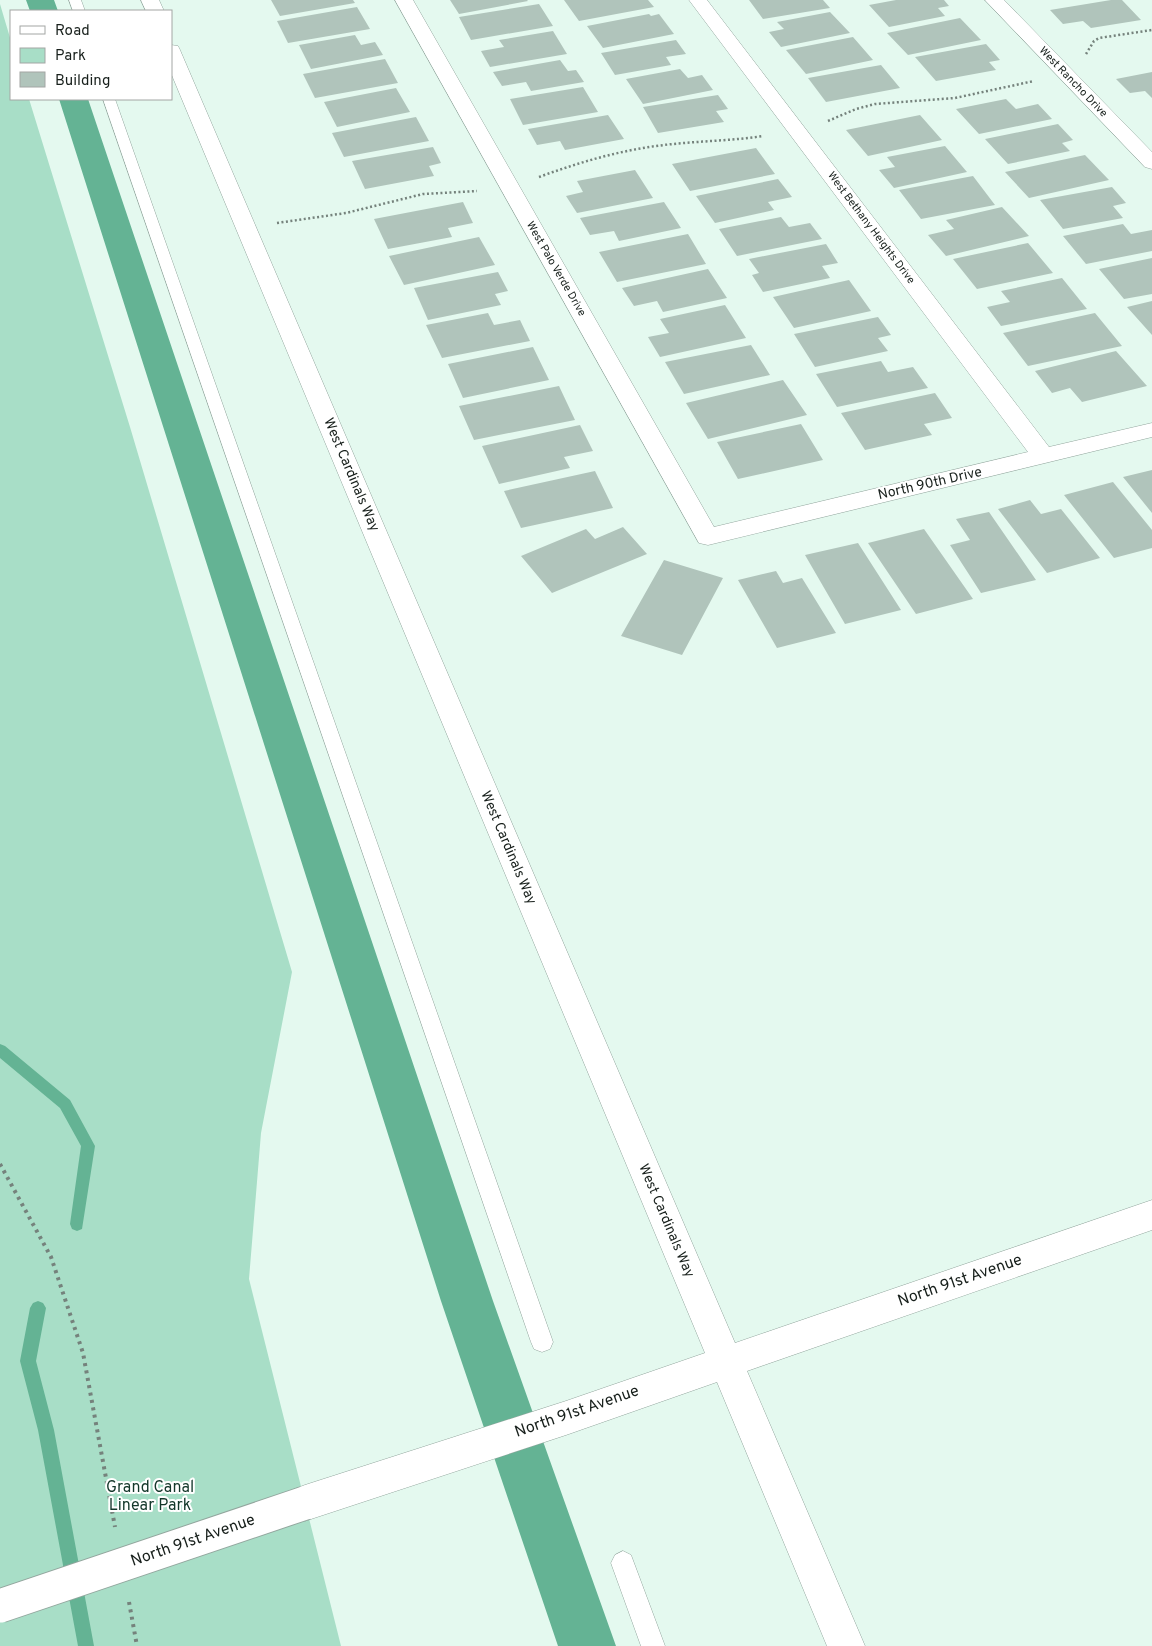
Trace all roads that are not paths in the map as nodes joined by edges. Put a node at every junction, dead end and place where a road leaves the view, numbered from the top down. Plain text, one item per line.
1 (404, 0) edge
2 (698, 0) edge
3 (994, 0) edge
4 (172, 52) edge
5 (109, 100) edge
6 (1152, 163) edge
7 (1152, 430) edge
8 (1044, 457) junction
9 (708, 537) joint
10 (1152, 1215) edge
11 (542, 1342) dead end
12 (724, 1362) junction
13 (623, 1563) dead end
14 (0, 1606) edge
15 (653, 1646) edge
16 (846, 1646) edge

1 - 9 street, West Palo Verde Drive
2 - 8 street, West Bethany Heights Drive
3 - 6 street, West Rancho Drive
4 - 12 street, West Cardinals Way
5 - 11 lane
7 - 8 street, North 90th Drive
8 - 9 street, North 90th Drive
10 - 12 street, North 91st Avenue
12 - 14 street, North 91st Avenue, bridge
12 - 16 street, West Cardinals Way
13 - 15 lane

